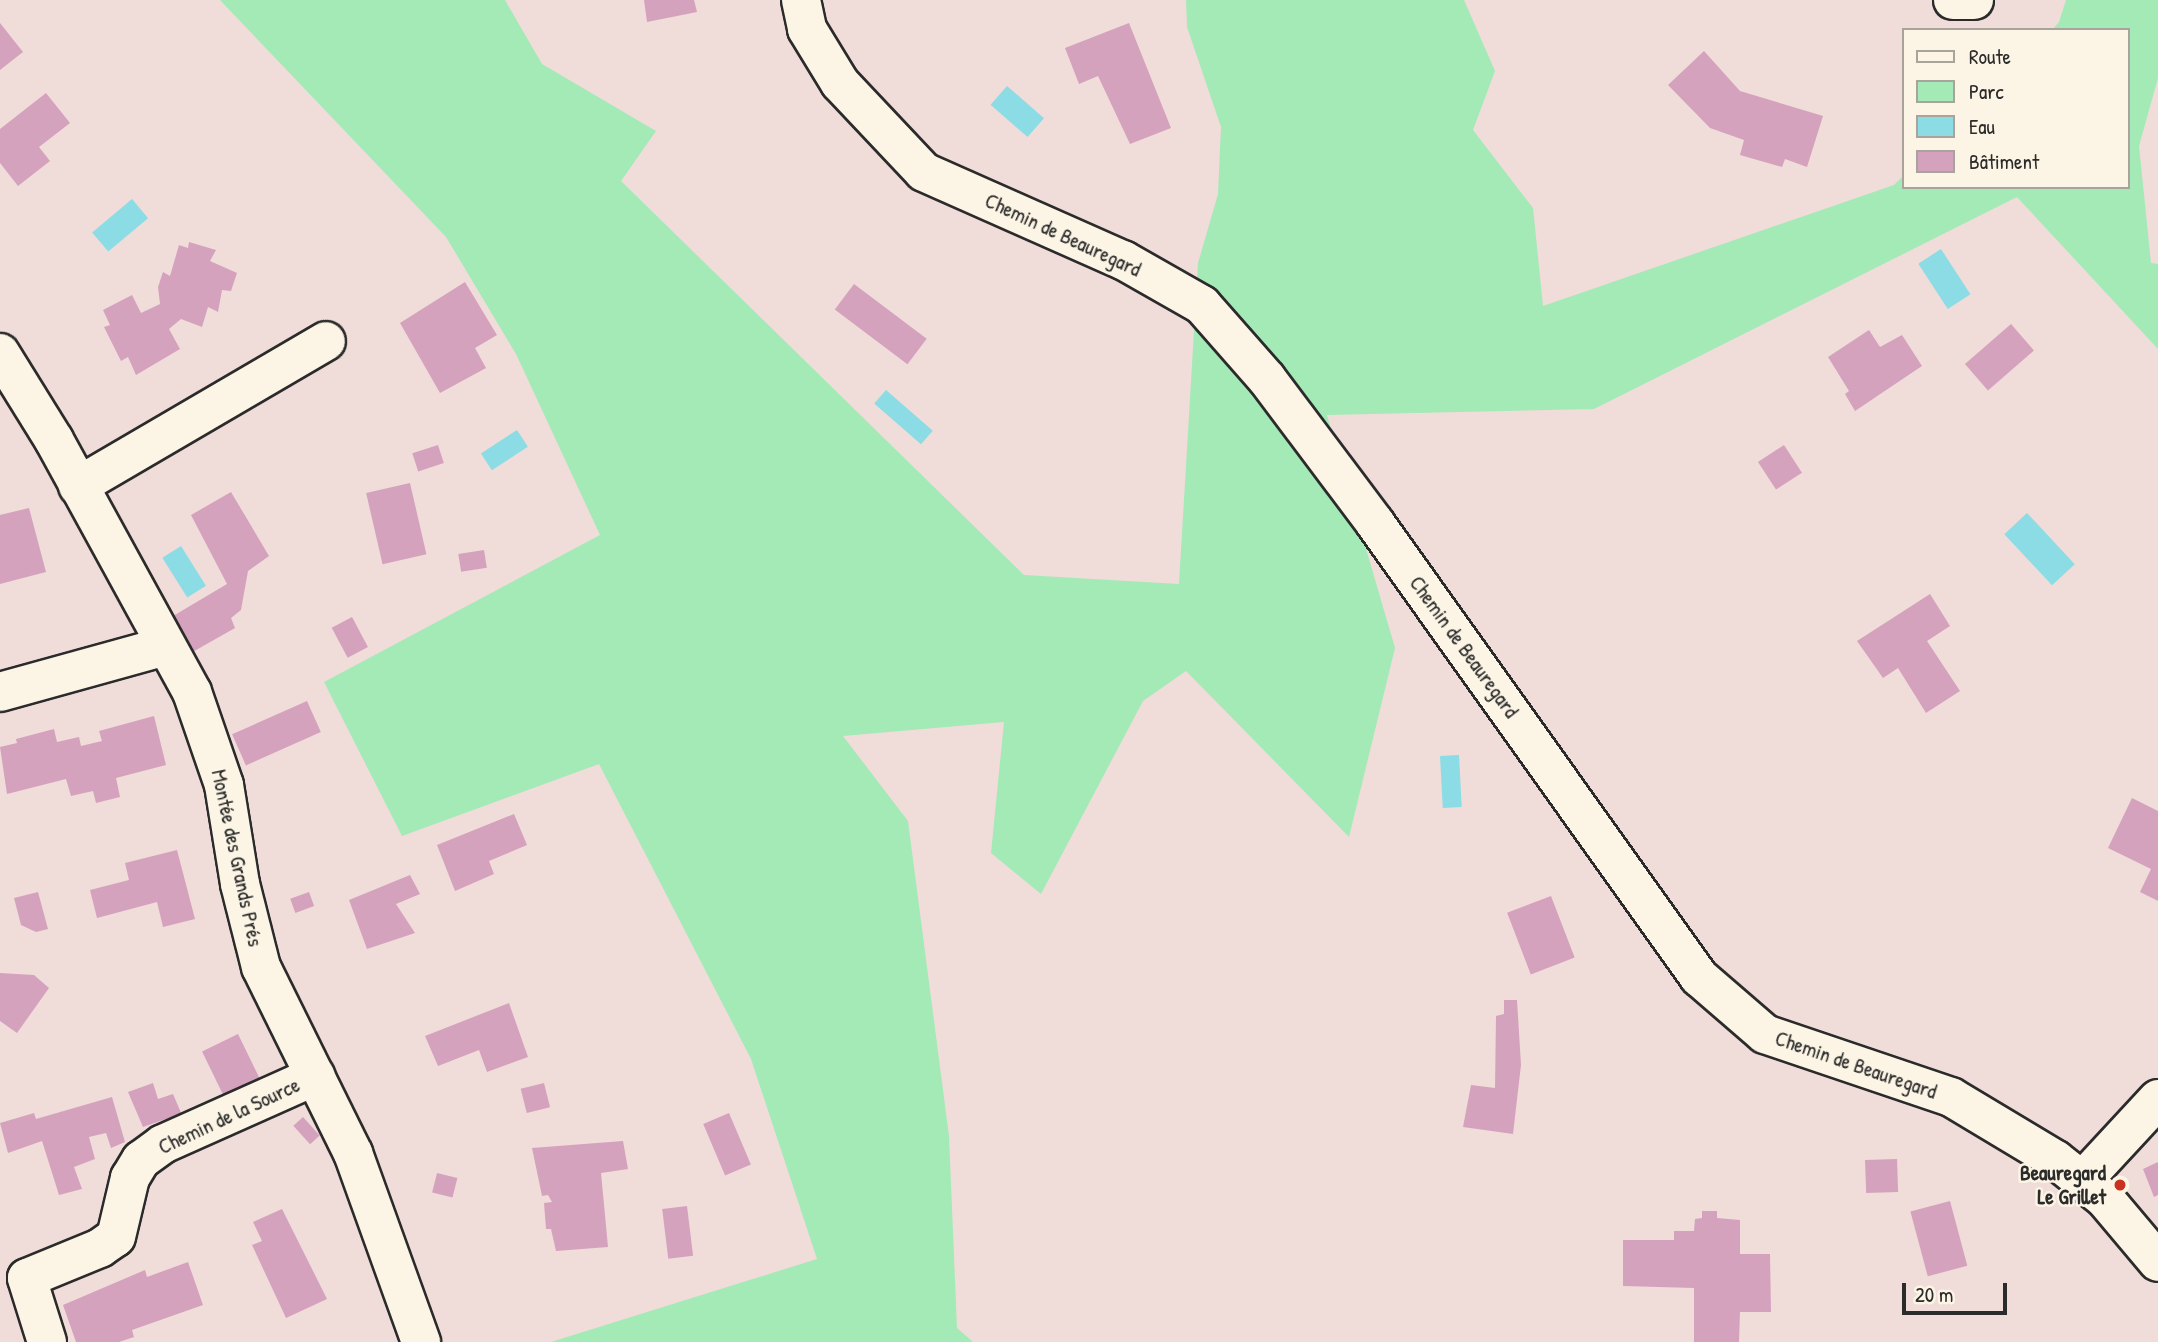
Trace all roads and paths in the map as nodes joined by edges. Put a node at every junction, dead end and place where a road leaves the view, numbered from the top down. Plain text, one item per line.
1 (801, 0) edge
2 (1953, 0) edge
3 (1974, 0) edge
4 (326, 341) dead end
5 (0, 353) edge
6 (78, 486) junction
7 (166, 646) junction
8 (0, 692) edge
9 (315, 1076) junction
10 (2158, 1099) edge
11 (2084, 1179) junction
12 (2158, 1262) edge
13 (47, 1342) edge
14 (421, 1342) edge

1 - 11 street, Chemin de Beauregard
2 - 3 street
4 - 6 street
5 - 6 street, Montée des Grands Prés
6 - 7 street, Montée des Grands Prés
7 - 8 street
7 - 9 street, Montée des Grands Prés
9 - 13 street, Chemin de la Source
9 - 14 street, Montée des Grands Prés
10 - 11 street
11 - 12 street, Chemin de Beauregard

